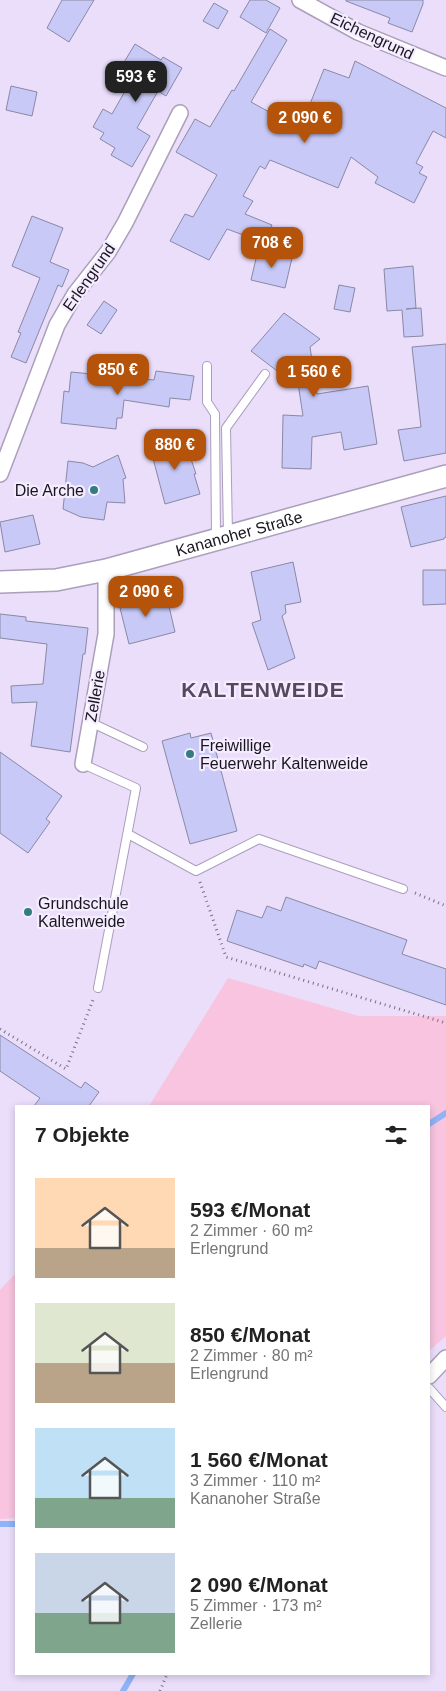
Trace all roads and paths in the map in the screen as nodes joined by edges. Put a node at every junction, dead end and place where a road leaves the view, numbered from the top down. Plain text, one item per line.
1 (300, 0) edge
2 (446, 68) edge
3 (180, 113) dead end
4 (207, 366) dead end
5 (265, 374) dead end
6 (0, 474) edge
7 (446, 476) edge
8 (222, 538) junction
9 (106, 570) junction
10 (0, 582) edge
11 (90, 722) junction
12 (143, 746) dead end
13 (83, 764) joint
14 (128, 834) junction
15 (196, 871) junction
16 (403, 889) joint
17 (446, 906) edge
18 (98, 988) joint
19 (446, 1023) edge
20 (0, 1029) edge
21 (446, 1358) edge
22 (430, 1375) edge
23 (430, 1389) edge
24 (446, 1407) edge
25 (167, 1675) edge
26 (160, 1691) edge

1 - 2 street, Eichengrund
3 - 6 street, Erlengrund
4 - 8 lane
5 - 8 lane
7 - 8 street, Kananoher Straße
8 - 9 street, Kananoher Straße
9 - 10 street, Kananoher Straße
9 - 11 street, Zellerie
11 - 12 lane
11 - 13 street, Zellerie
13 - 14 lane, Zellerie
14 - 15 lane
14 - 18 lane
15 - 16 lane
15 - 19 path
16 - 17 path
18 - 20 path
21 - 22 street
23 - 24 lane
25 - 26 path

